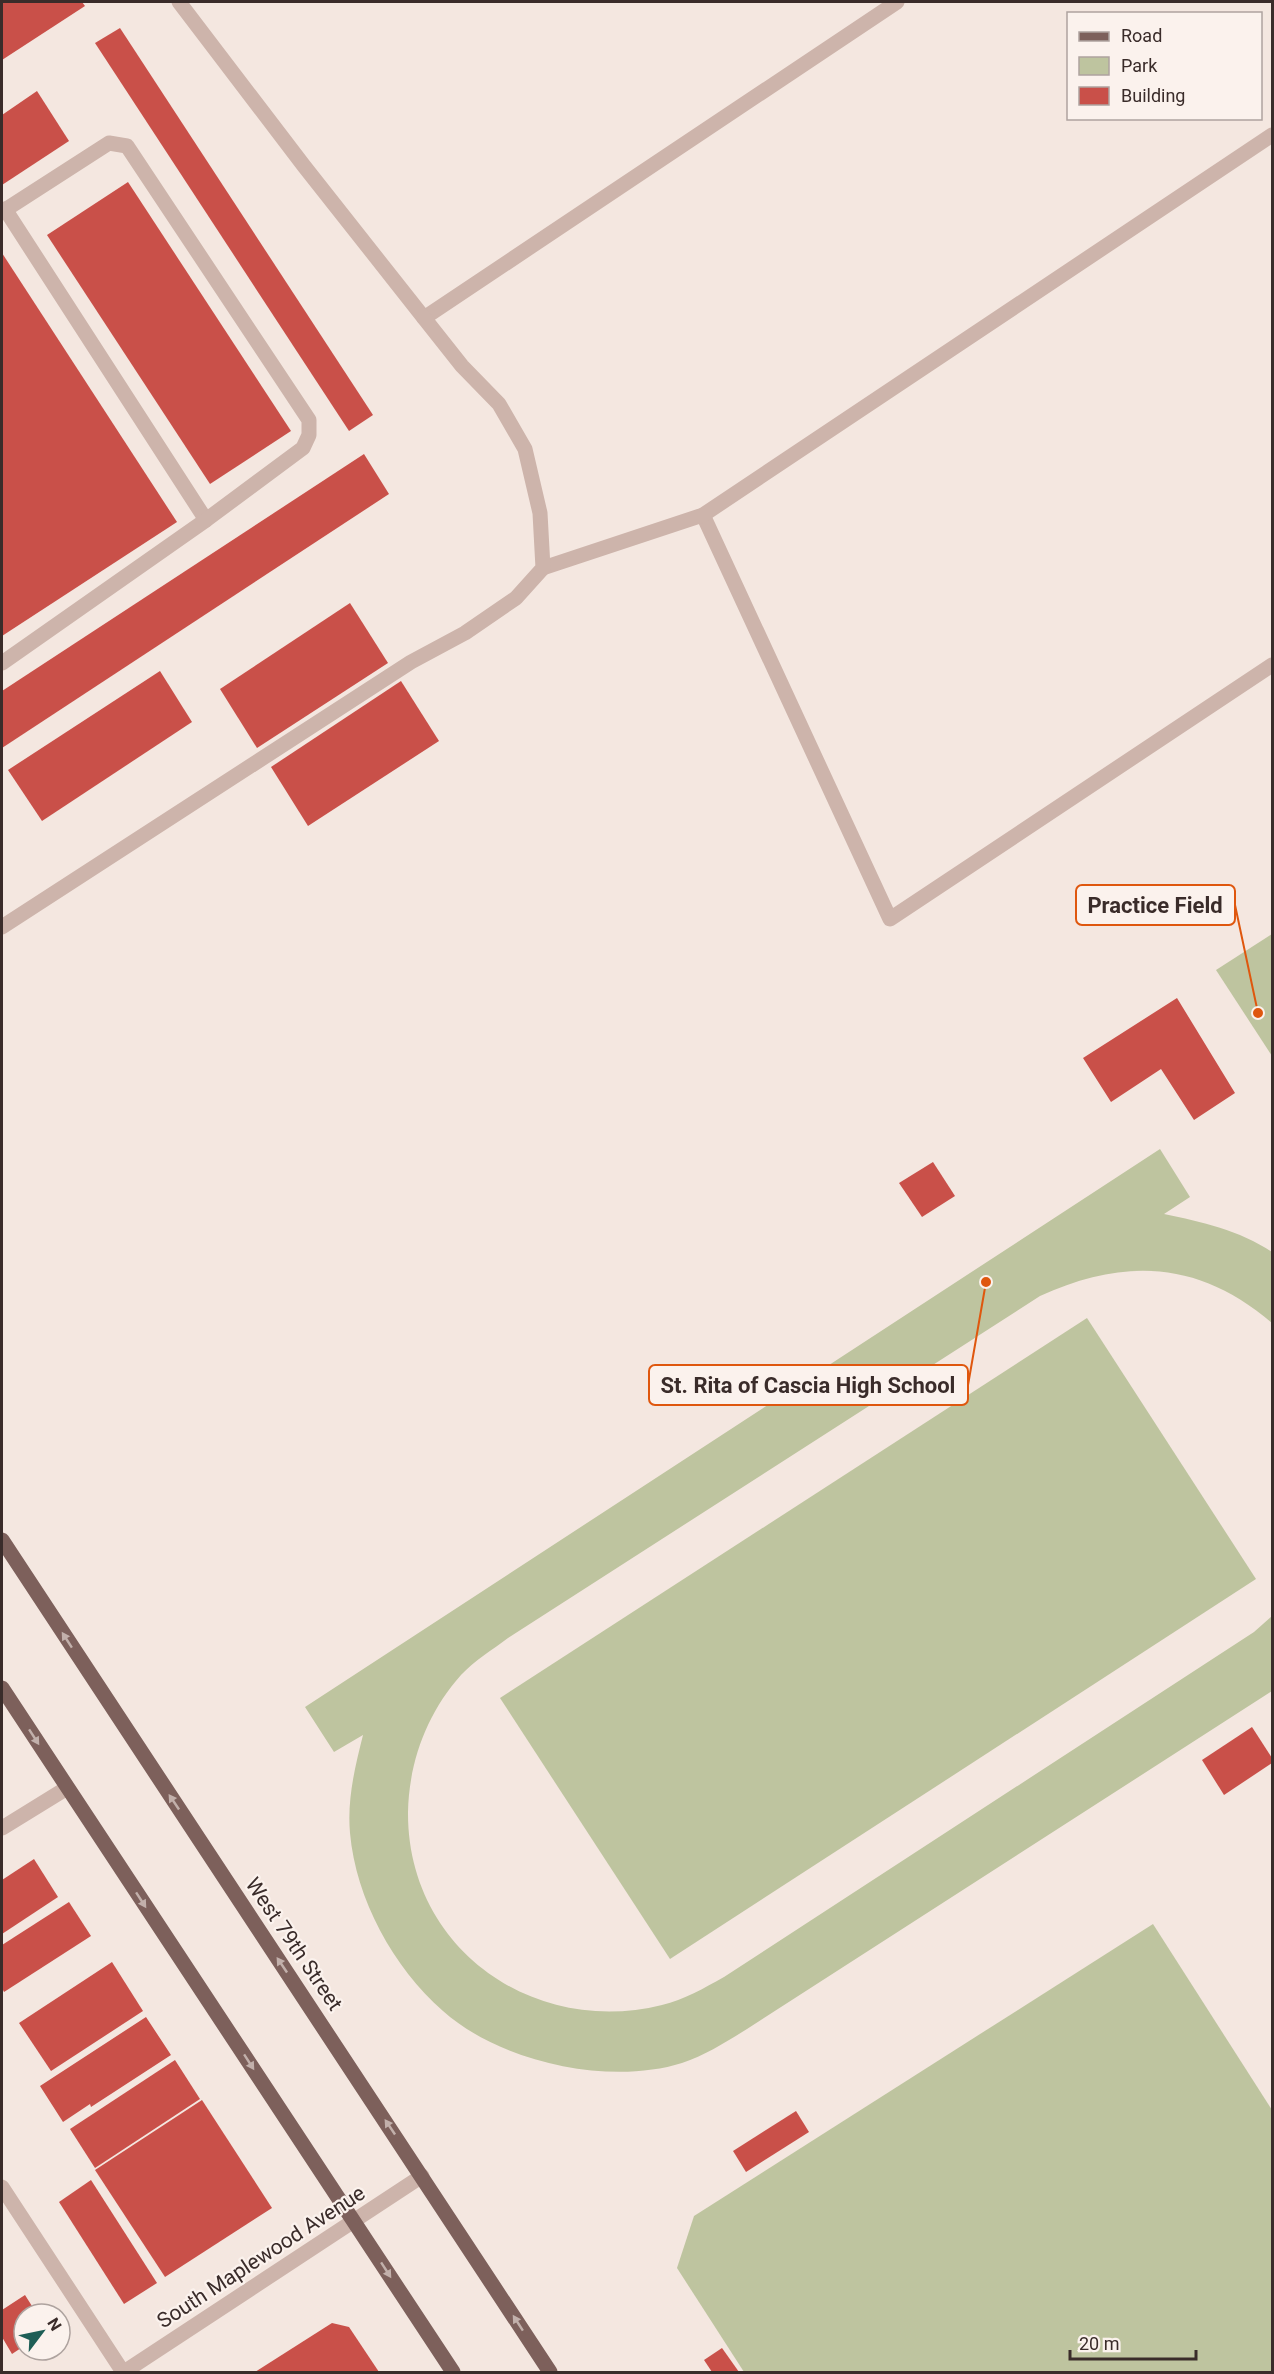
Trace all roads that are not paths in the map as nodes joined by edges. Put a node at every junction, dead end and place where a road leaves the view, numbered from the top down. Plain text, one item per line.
1 (178, 2) edge
2 (897, 2) edge
3 (1272, 135) edge
4 (4, 211) edge
5 (424, 318) junction
6 (704, 515) junction
7 (206, 520) junction
8 (543, 568) junction
9 (2, 663) edge
10 (1272, 665) edge
11 (2, 927) edge
12 (2, 1540) edge
13 (2, 1688) edge
14 (67, 1788) junction
15 (2, 1828) edge
16 (422, 2176) junction
17 (2, 2187) edge
18 (354, 2221) junction
19 (123, 2373) edge
20 (453, 2373) edge
21 (550, 2373) edge

1 - 5 street
2 - 5 street
3 - 6 street
4 - 7 street
4 - 7 street
5 - 8 street
6 - 8 street
6 - 10 street
7 - 9 street
8 - 11 street
16 -> 12 main road, West 79th Street
13 -> 14 main road
14 - 15 street
14 -> 18 main road
16 - 18 street, South Maplewood Avenue
21 -> 16 main road, West 79th Street
17 - 19 street
18 - 19 street, South Maplewood Avenue
18 -> 20 main road

